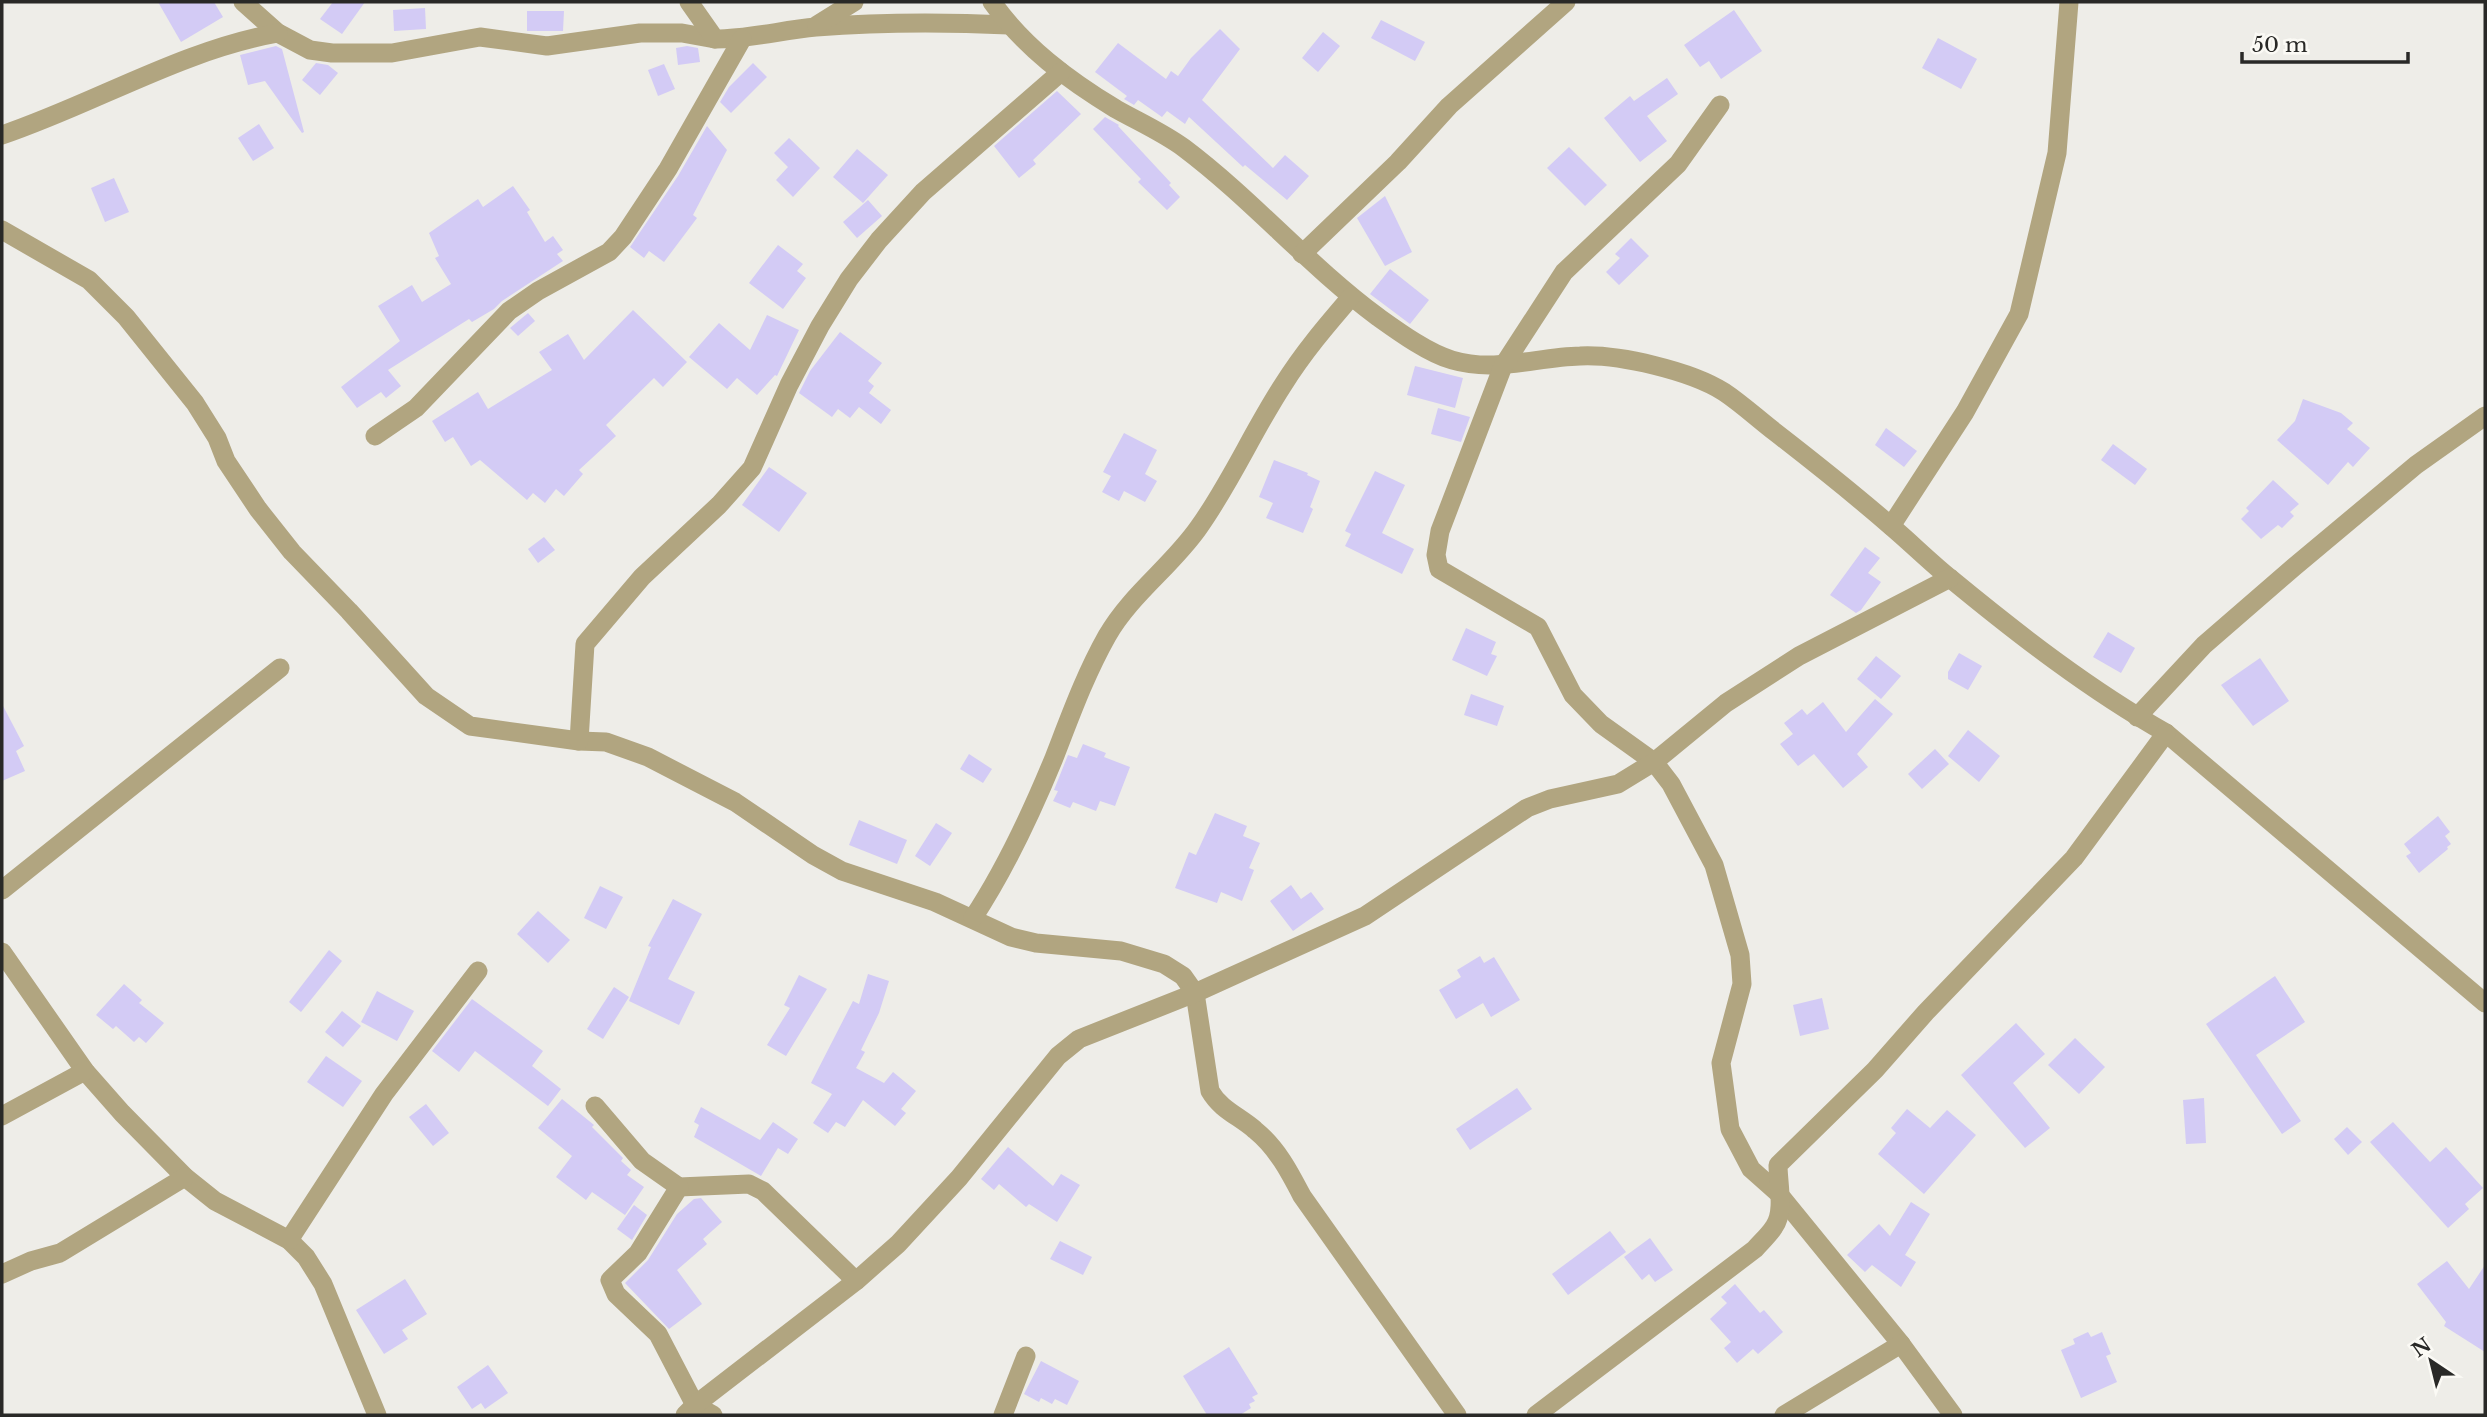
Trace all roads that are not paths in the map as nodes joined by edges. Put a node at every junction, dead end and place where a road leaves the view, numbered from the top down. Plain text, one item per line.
1 (243, 2) edge
2 (689, 2) edge
3 (854, 2) edge
4 (992, 2) edge
5 (1566, 2) edge
6 (2069, 2) edge
7 (1009, 25) junction
8 (812, 28) junction
9 (278, 33) junction
10 (715, 38) junction
11 (742, 39) junction
12 (1060, 72) junction
13 (1720, 105) dead end
14 (2, 135) edge
15 (2, 230) edge
16 (1302, 254) junction
17 (1351, 297) junction
18 (1503, 366) junction
19 (2485, 416) edge
20 (375, 436) dead end
21 (1891, 526) junction
22 (1950, 578) junction
23 (280, 668) dead end
24 (2137, 717) junction
25 (2166, 733) junction
26 (579, 741) junction
27 (1654, 762) junction
28 (2, 890) edge
29 (973, 918) junction
30 (2, 953) edge
31 (478, 971) dead end
32 (1195, 993) junction
33 (2485, 1003) edge
34 (85, 1071) junction
35 (596, 1105) dead end
36 (2, 1116) edge
37 (185, 1177) junction
38 (679, 1186) junction
39 (1778, 1193) junction
40 (289, 1240) junction
41 (2, 1274) edge
42 (856, 1282) junction
43 (1901, 1344) junction
44 (1026, 1356) dead end
45 (690, 1410) edge
46 (377, 1415) edge
47 (713, 1415) edge
48 (1003, 1415) edge
49 (1457, 1415) edge
50 (1536, 1415) edge
51 (1784, 1415) edge
52 (1954, 1415) edge

1 - 9 street
2 - 10 street
3 - 8 street
4 - 7 street
5 - 16 street
6 - 21 street
7 - 8 street
7 - 12 street
8 - 11 street
9 - 10 street
9 - 14 street
10 - 11 street
11 - 20 street
12 - 16 street
12 - 26 street
13 - 18 street
15 - 26 street
16 - 17 street
17 - 18 street
17 - 29 street
18 - 21 street
18 - 27 street
19 - 24 street
21 - 22 street
22 - 24 street
22 - 27 street
23 - 28 street
24 - 25 street
25 - 33 street
25 - 39 street
26 - 29 street
27 - 32 street
27 - 39 street
29 - 32 street
30 - 34 street
31 - 40 street
32 - 42 street
32 - 49 street
34 - 36 street
34 - 37 street
35 - 38 street
37 - 40 street
37 - 41 street
38 - 42 street
38 - 45 street
39 - 43 street
39 - 50 street
40 - 46 street
42 - 45 street
43 - 51 street
43 - 52 street
44 - 48 street
45 - 47 street

